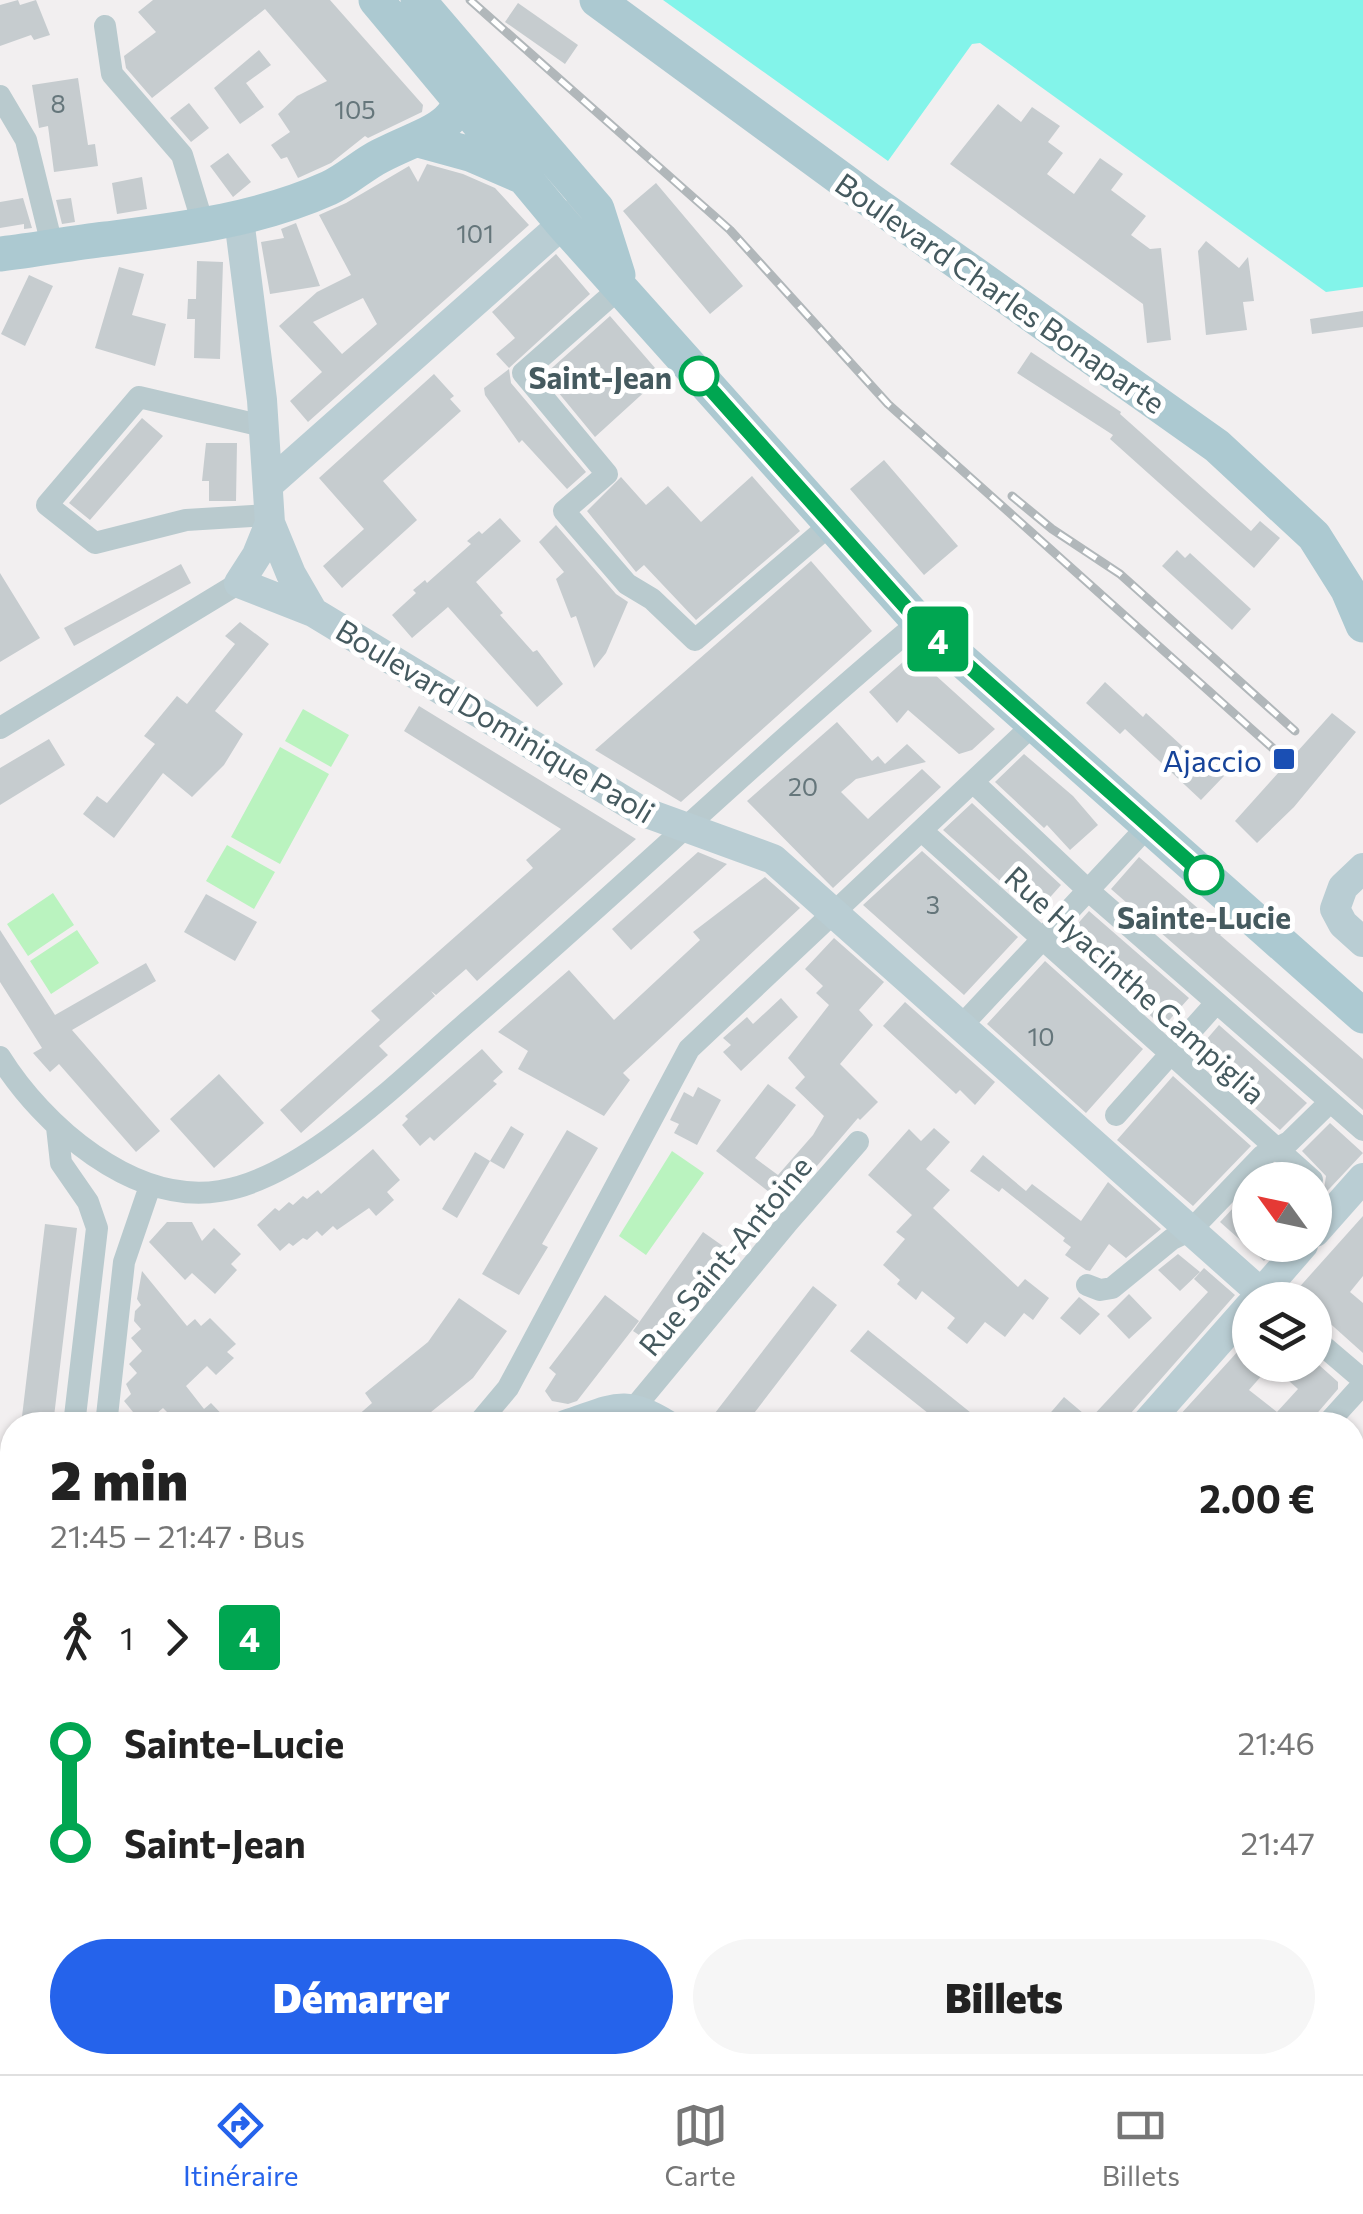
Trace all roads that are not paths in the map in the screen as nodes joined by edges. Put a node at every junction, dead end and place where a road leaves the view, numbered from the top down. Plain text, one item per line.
1 (376, 0) edge
2 (418, 0) edge
3 (596, 0) edge
4 (105, 26) dead end
5 (467, 58) junction
6 (0, 96) edge
7 (462, 100) junction
8 (418, 140) junction
9 (526, 178) junction
10 (240, 218) junction
11 (562, 223) junction
12 (192, 226) junction
13 (53, 248) junction
14 (0, 254) edge
15 (246, 271) junction
16 (622, 286) junction
17 (263, 426) junction
18 (269, 507) junction
19 (831, 524) junction
20 (238, 583) junction
21 (313, 612) junction
22 (919, 622) junction
23 (1363, 625) edge
24 (1033, 725) junction
25 (0, 728) edge
26 (973, 782) junction
27 (1148, 826) junction
28 (685, 828) junction
29 (922, 830) junction
30 (1363, 868) edge
31 (1090, 892) junction
32 (834, 912) junction
33 (1040, 938) junction
34 (1363, 942) edge
35 (1216, 1003) junction
36 (1363, 1016) edge
37 (963, 1024) junction
38 (1169, 1055) junction
39 (0, 1056) edge
40 (1330, 1102) junction
41 (1116, 1115) dead end
42 (57, 1127) junction
43 (1363, 1130) edge
44 (858, 1142) dead end
45 (1274, 1149) junction
46 (1290, 1162) edge
47 (1363, 1178) edge
48 (150, 1186) junction
49 (1332, 1197) edge
50 (1340, 1204) junction
51 (1332, 1213) edge
52 (1191, 1230) junction
53 (1290, 1262) edge
54 (1242, 1282) edge
55 (1274, 1282) edge
56 (1087, 1285) dead end
57 (1232, 1329) edge
58 (1332, 1354) edge
59 (1363, 1382) edge
60 (76, 1412) edge
61 (107, 1412) edge
62 (488, 1412) edge
63 (631, 1412) edge
64 (1156, 1412) edge
65 (1337, 1412) edge

1 - 7 main road
2 - 5 main road
3 - 23 main road, Boulevard Charles Bonaparte
4 - 12 street
5 - 7 main road
5 - 16 main road
6 - 13 street
7 - 8 main road
7 - 9 main road
8 - 9 main road
8 - 10 main road
9 - 11 main road
10 - 12 main road
10 - 15 main road
11 - 16 main road
11 - 18 main road
12 - 13 main road
12 - 15 main road
13 - 14 main road
15 - 17 main road
16 - 19 main road
16 - 19 street
17 - 18 main road
17 - 18 street
18 - 20 main road
18 - 21 main road
19 - 22 main road
20 - 21 main road, Boulevard Dominique Paoli
20 - 25 street
21 - 28 main road, Boulevard Dominique Paoli
22 - 24 main road
22 - 28 street
24 - 26 street
24 - 27 main road
26 - 29 street
26 - 31 street
27 - 31 street
27 - 36 main road
28 - 32 main road, Boulevard Dominique Paoli
28 - 48 street
29 - 32 street
29 - 33 street, Rue Hyacinthe Campiglia
30 - 34 main road
31 - 33 street
31 - 35 street
32 - 37 main road, Boulevard Dominique Paoli
32 - 62 street
33 - 37 street
33 - 38 street, Rue Hyacinthe Campiglia
35 - 38 street
35 - 40 street
37 - 52 main road, Boulevard Dominique Paoli
38 - 41 street
38 - 45 street, Rue Hyacinthe Campiglia
39 - 42 street
40 - 43 street
40 - 45 street
42 - 48 street
42 - 60 street
44 - 63 street, Rue Saint-Antoine
45 - 46 street, Rue Hyacinthe Campiglia
45 - 52 street
47 - 50 main road
48 - 61 street
49 - 50 street, Rue Hyacinthe Campiglia
50 - 51 main road
52 - 54 main road, Boulevard Dominique Paoli
52 - 56 street
53 - 55 main road
57 - 64 main road
58 - 59 street
59 - 65 street

